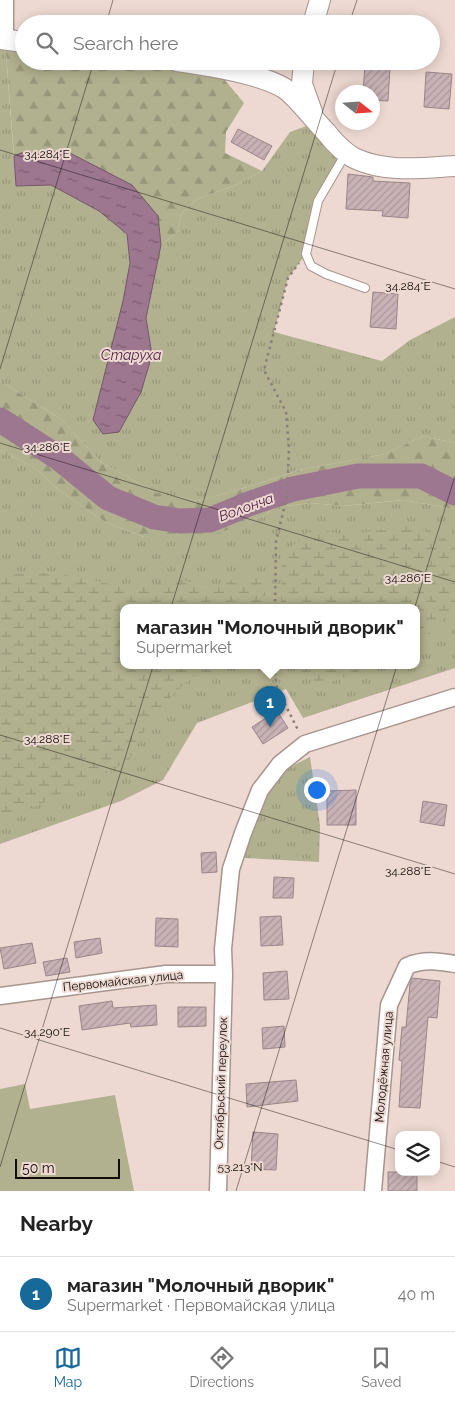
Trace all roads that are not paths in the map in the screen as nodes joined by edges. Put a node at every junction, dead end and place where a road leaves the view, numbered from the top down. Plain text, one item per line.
1 (5, 0) edge
2 (320, 0) edge
3 (316, 15) edge
4 (10, 40) edge
5 (228, 70) edge
6 (296, 70) edge
7 (303, 70) edge
8 (268, 81) junction
9 (317, 122) junction
10 (346, 152) junction
11 (455, 166) edge
12 (365, 288) dead end
13 (455, 697) edge
14 (455, 964) edge
15 (224, 974) junction
16 (0, 996) edge
17 (218, 1191) edge
18 (373, 1191) edge

1 - 4 street
2 - 3 street
5 - 8 street
6 - 8 street
7 - 9 street
8 - 9 street
9 - 10 street
10 - 11 street
10 - 12 lane
13 - 15 street
14 - 18 street, Молодёжная улица
15 - 16 street, Первомайская улица
15 - 17 street, Октябрьский переулок

